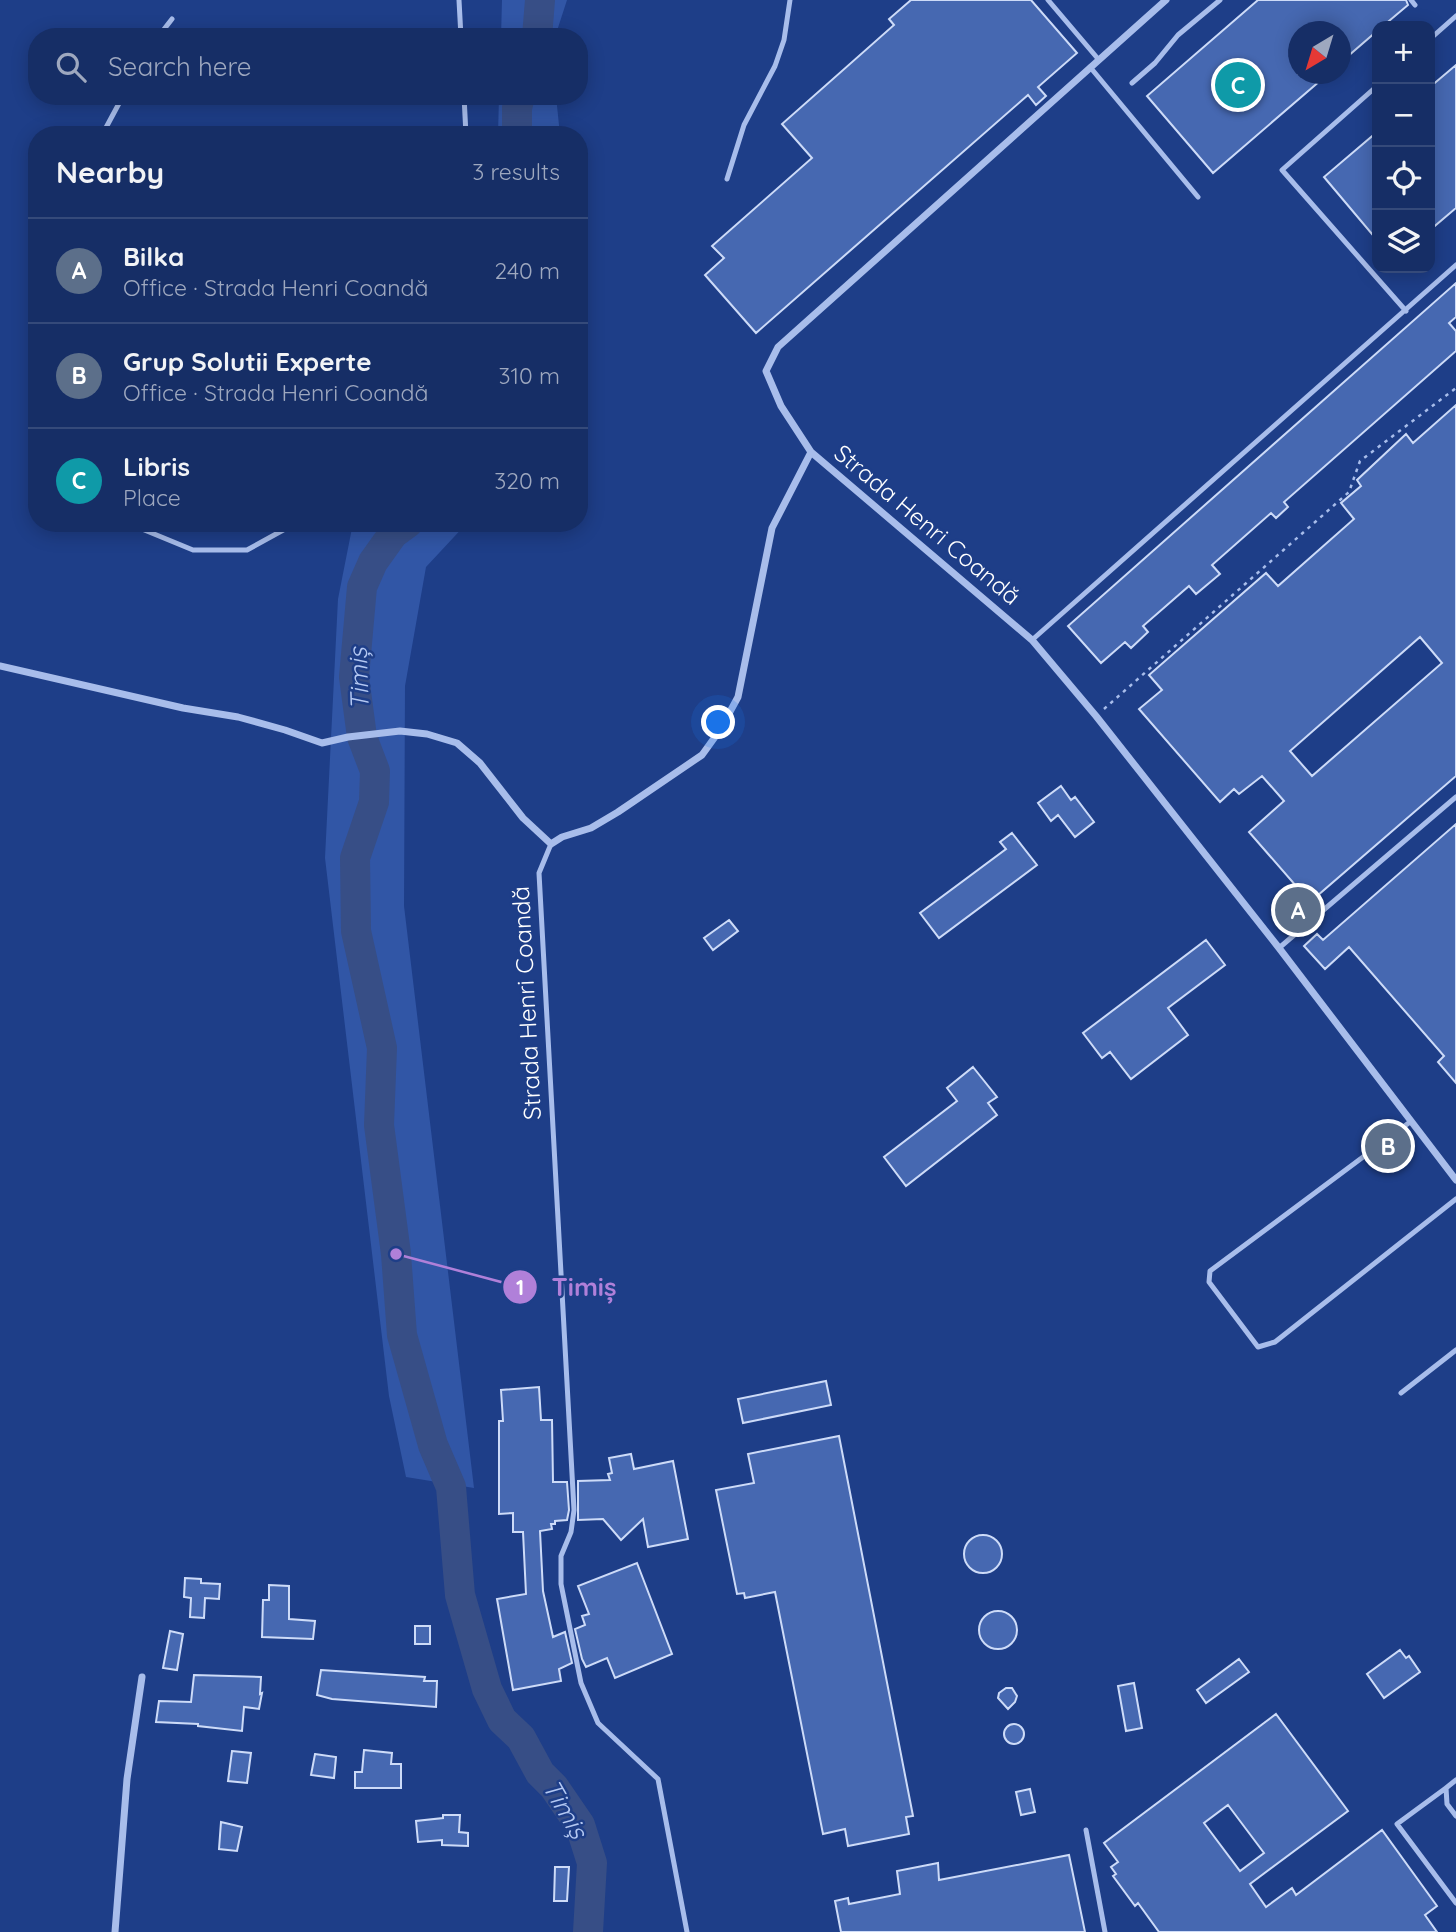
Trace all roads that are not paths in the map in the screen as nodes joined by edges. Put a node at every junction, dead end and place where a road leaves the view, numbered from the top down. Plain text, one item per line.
1 (459, 0) edge
2 (790, 0) edge
3 (1048, 0) edge
4 (1167, 0) edge
5 (1220, 0) edge
6 (1456, 16) edge
7 (172, 19) dead end
8 (165, 28) edge
9 (461, 28) edge
10 (1435, 35) edge
11 (1099, 60) junction
12 (1090, 67) junction
13 (1132, 83) dead end
14 (1372, 90) edge
15 (118, 105) edge
16 (464, 105) edge
17 (107, 126) edge
18 (466, 126) edge
19 (727, 179) dead end
20 (1198, 197) dead end
21 (1456, 265) edge
22 (1406, 311) junction
23 (811, 452) junction
24 (149, 532) edge
25 (280, 532) edge
26 (1032, 640) junction
27 (0, 666) edge
28 (1456, 797) edge
29 (551, 844) junction
30 (1279, 948) junction
31 (1410, 1122) junction
32 (1456, 1180) edge
33 (1456, 1199) edge
34 (1456, 1350) edge
35 (1401, 1393) dead end
36 (142, 1678) dead end
37 (1456, 1780) edge
38 (1446, 1788) junction
39 (1456, 1816) edge
40 (1086, 1830) dead end
41 (1456, 1903) edge
42 (115, 1932) edge
43 (687, 1932) edge
44 (1105, 1932) edge

1 - 9 lane
2 - 19 lane
3 - 11 lane
4 - 11 street
5 - 13 lane
6 - 10 lane
7 - 8 lane
11 - 12 street
12 - 20 lane
12 - 23 street
14 - 22 lane
15 - 17 lane
16 - 18 lane
21 - 22 lane
22 - 26 lane
23 - 26 street, Strada Henri Coandă
23 - 29 street, Strada Henri Coandă
24 - 25 lane
26 - 30 street, Strada Henri Coandă
27 - 29 street
28 - 30 lane
29 - 43 lane, Strada Henri Coandă
30 - 31 street, Strada Henri Coandă
31 - 32 street, Strada Henri Coandă
31 - 33 lane
34 - 35 lane
36 - 42 street
37 - 38 lane
38 - 39 lane
38 - 41 lane
40 - 44 lane

